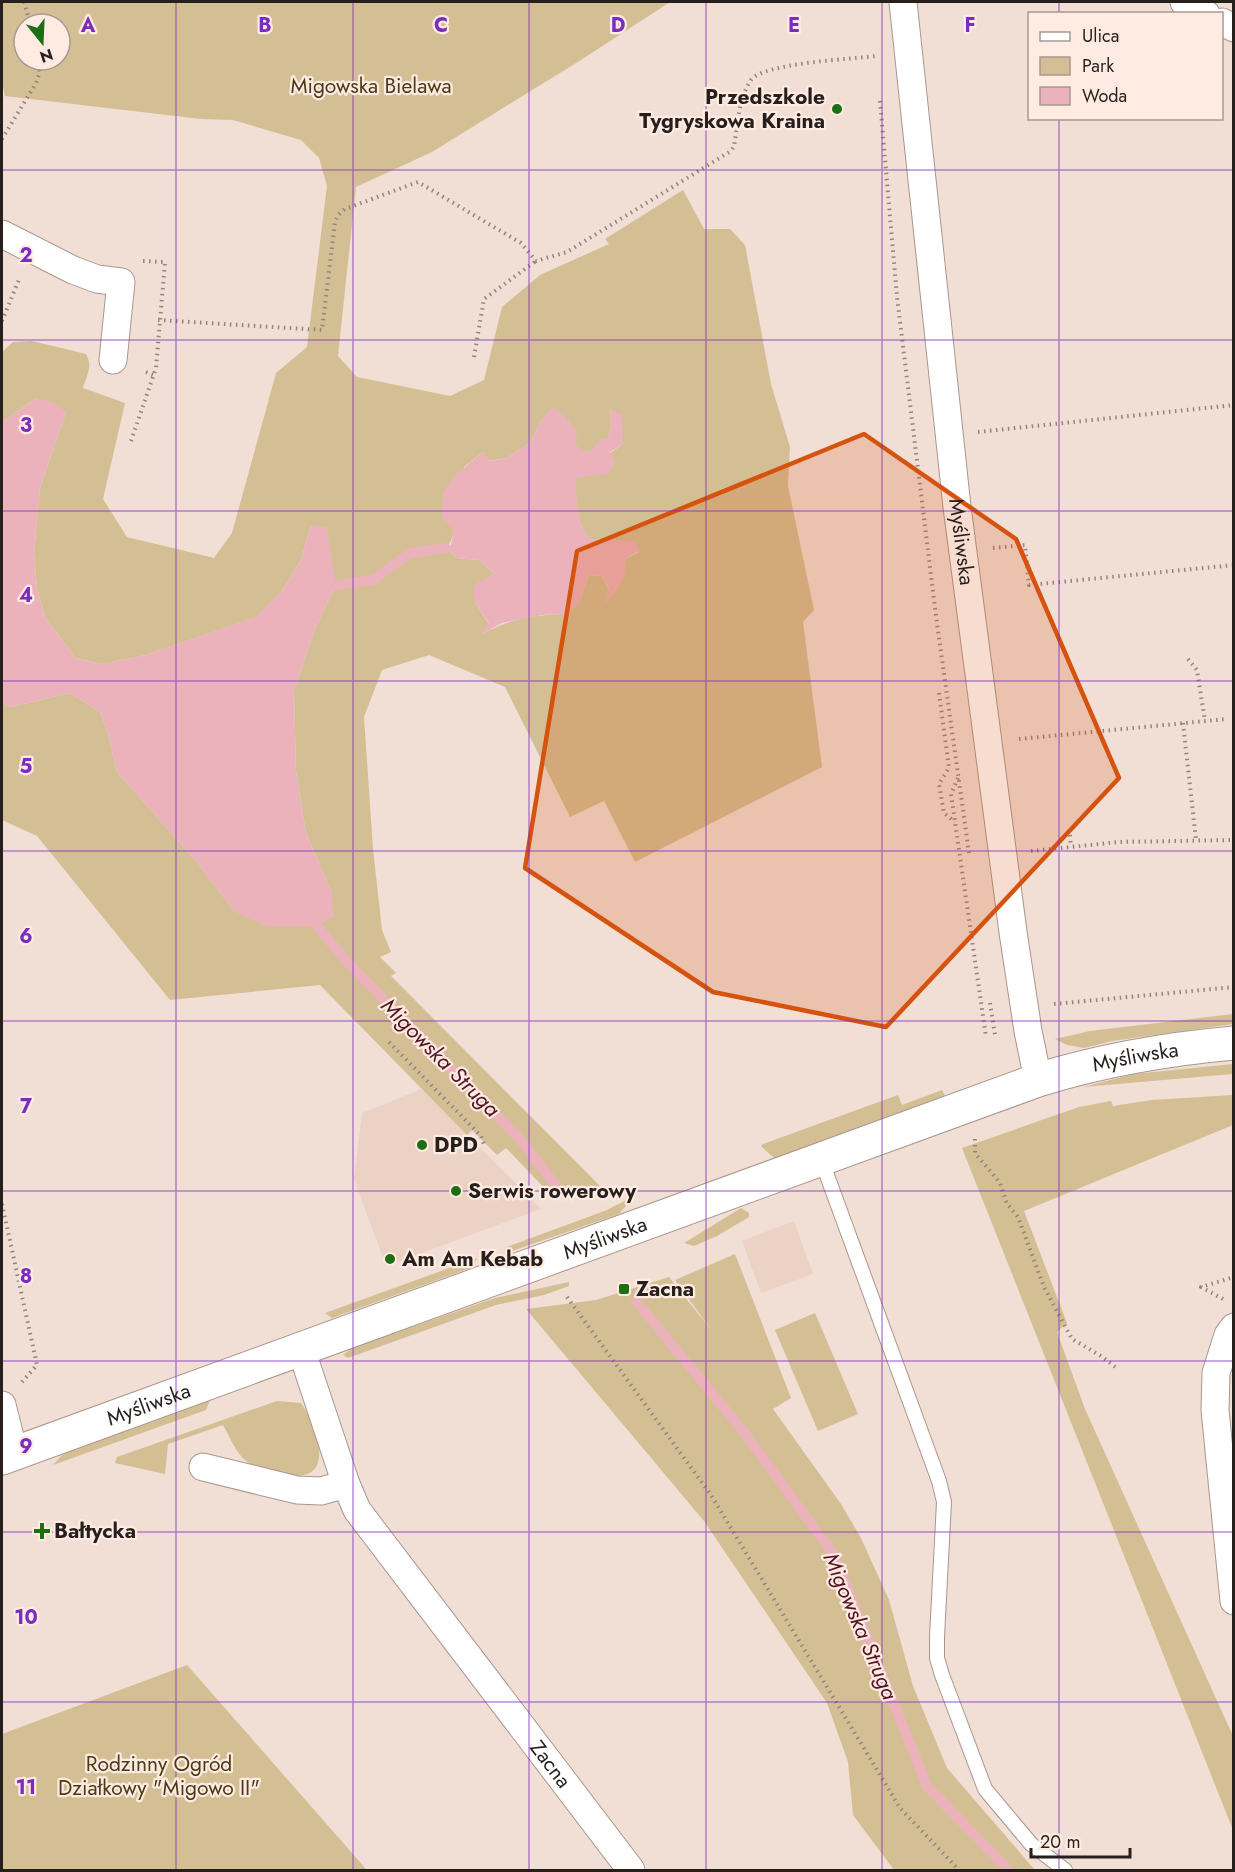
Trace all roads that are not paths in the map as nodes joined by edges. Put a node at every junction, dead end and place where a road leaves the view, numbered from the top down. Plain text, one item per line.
1 (903, 2) edge
2 (1184, 2) edge
3 (1202, 12) edge
4 (2, 234) edge
5 (113, 360) dead end
6 (1233, 1043) edge
7 (1038, 1080) junction
8 (821, 1159) junction
9 (1233, 1327) edge
10 (301, 1349) junction
11 (2, 1405) edge
12 (8, 1455) edge
13 (203, 1467) dead end
14 (346, 1484) junction
15 (1233, 1601) edge
16 (631, 1870) edge
17 (1065, 1870) edge

1 - 7 street, Myśliwska
2 - 3 street
4 - 5 street
6 - 7 street, Myśliwska
7 - 8 street, Myśliwska
8 - 10 street, Myśliwska
8 - 17 lane
9 - 15 street
10 - 12 street, Myśliwska
10 - 14 street, Zacna
11 - 12 street
13 - 14 street
14 - 16 street, Zacna

